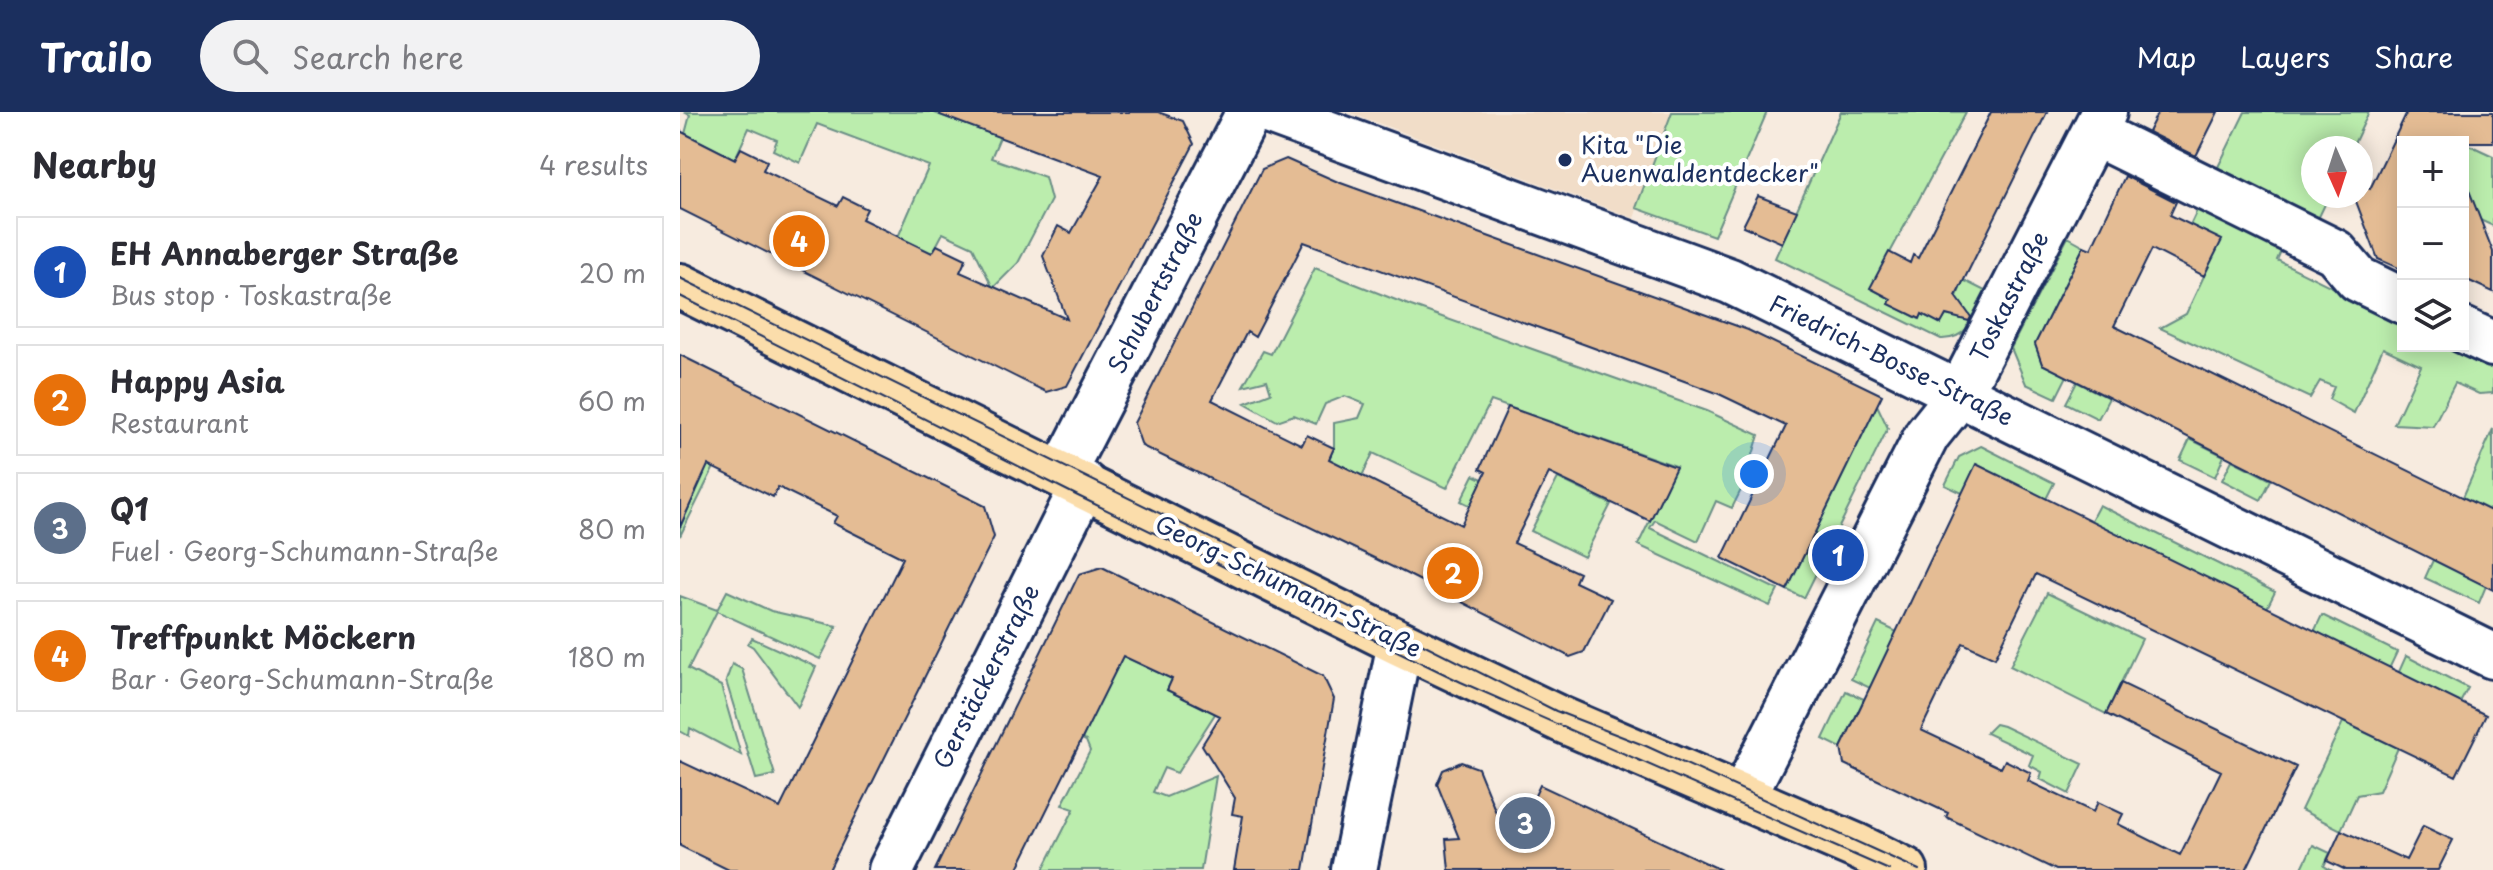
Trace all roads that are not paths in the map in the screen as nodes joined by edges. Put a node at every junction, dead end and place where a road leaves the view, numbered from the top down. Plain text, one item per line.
1 (1249, 112) edge
2 (1270, 112) edge
3 (2099, 122) edge
4 (680, 286) edge
5 (2397, 298) edge
6 (2469, 333) edge
7 (2493, 344) edge
8 (1959, 395) junction
9 (1073, 479) junction
10 (1400, 643) junction
11 (2493, 656) edge
12 (1743, 797) junction
13 (891, 870) edge
14 (1354, 870) edge
15 (1905, 870) edge

1 - 9 street, Schubertstraße
2 - 8 street, Friedrich-Bosse-Straße
3 - 5 street, Toskastraße
3 - 8 street, Toskastraße
4 - 9 main road, Georg-Schumann-Straße
6 - 7 street
8 - 11 street, Friedrich-Bosse-Straße
8 - 12 street, Toskastraße
9 - 10 main road, Georg-Schumann-Straße
9 - 13 street, Gerstäckerstraße
10 - 12 main road, Georg-Schumann-Straße
10 - 14 street
12 - 15 main road, Georg-Schumann-Straße

